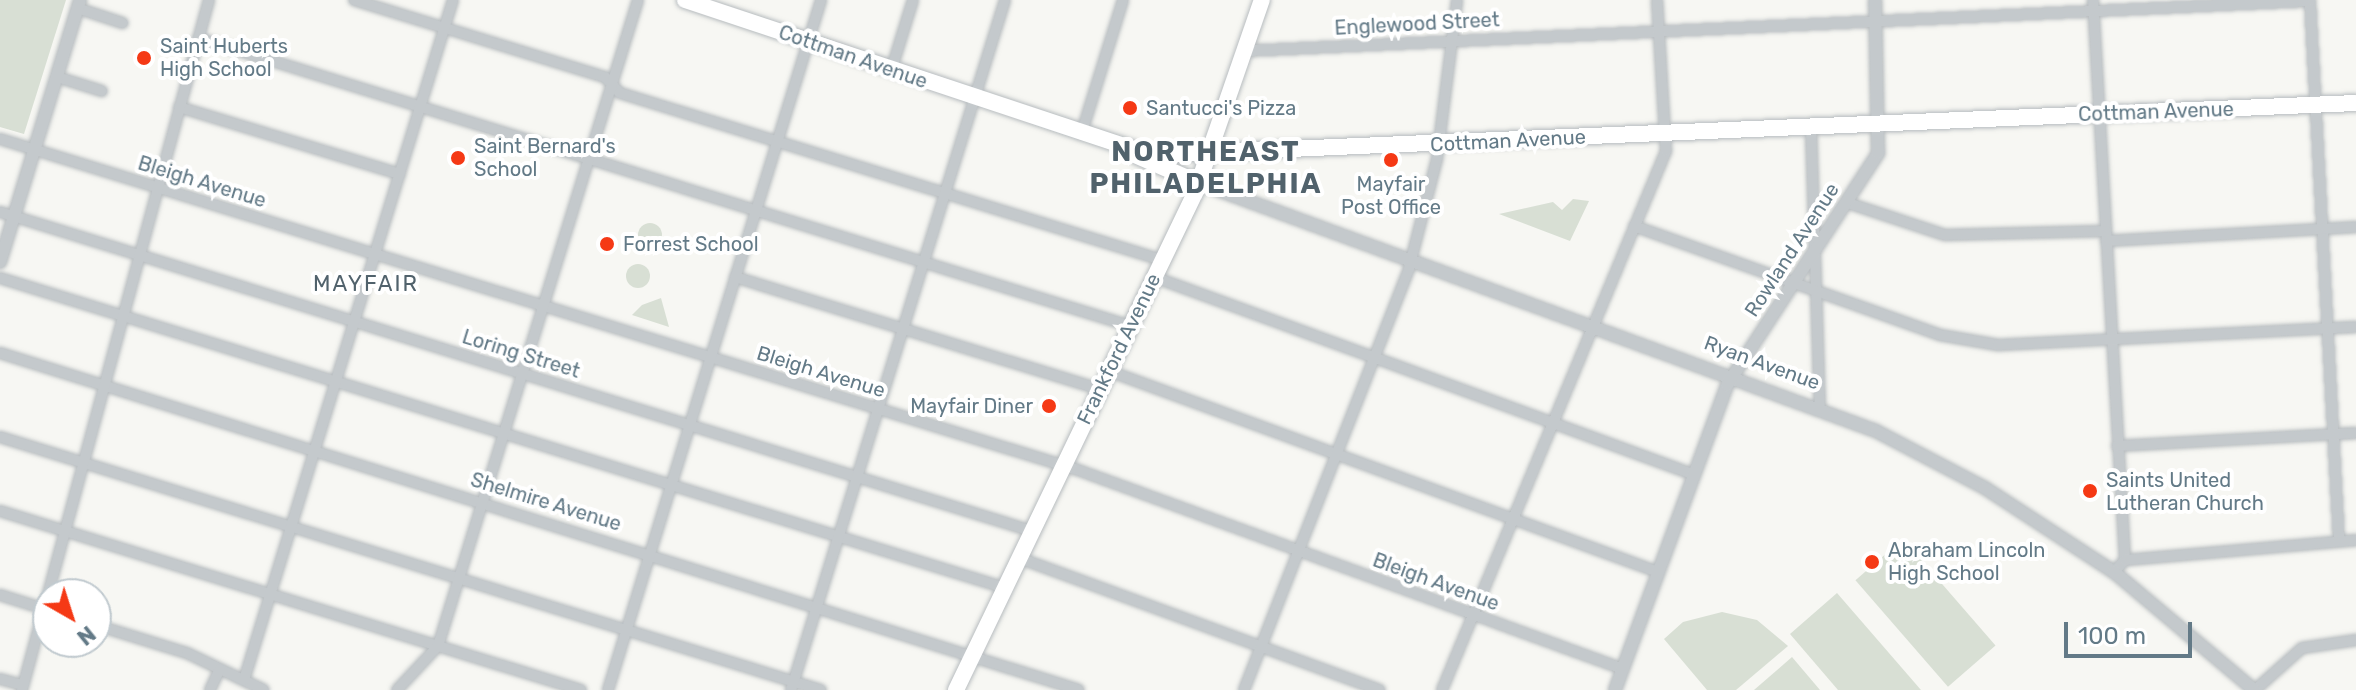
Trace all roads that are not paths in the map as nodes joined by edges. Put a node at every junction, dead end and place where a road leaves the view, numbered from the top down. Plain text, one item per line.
1 (209, 0) edge
2 (354, 0) edge
3 (453, 0) edge
4 (638, 0) edge
5 (685, 0) edge
6 (821, 0) edge
7 (913, 0) edge
8 (1005, 0) edge
9 (1123, 0) edge
10 (1262, 0) edge
11 (1457, 0) edge
12 (1657, 0) edge
13 (1875, 0) edge
14 (2310, 0) edge
15 (78, 4) edge
16 (2093, 5) edge
17 (727, 7) edge
18 (1876, 18) junction
19 (123, 23) dead end
20 (445, 28) junction
21 (1659, 30) junction
22 (198, 38) junction
23 (1452, 41) junction
24 (808, 42) junction
25 (1245, 51) junction
26 (891, 71) junction
27 (57, 77) junction
28 (611, 84) junction
29 (102, 91) dead end
30 (974, 99) junction
31 (2356, 103) edge
32 (2316, 105) junction
33 (179, 107) junction
34 (422, 107) junction
35 (2099, 114) junction
36 (1882, 123) junction
37 (1811, 127) junction
38 (1665, 134) junction
39 (1081, 136) junction
40 (0, 139) edge
41 (777, 141) junction
42 (1438, 144) junction
43 (35, 149) junction
44 (1133, 153) junction
45 (1211, 154) junction
46 (590, 159) junction
47 (400, 174) junction
48 (1199, 183) junction
49 (156, 187) junction
50 (946, 193) junction
51 (1848, 203) junction
52 (756, 209) junction
53 (0, 212) edge
54 (14, 217) junction
55 (1634, 226) junction
56 (2356, 227) edge
57 (2322, 228) junction
58 (2106, 236) junction
59 (1815, 251) junction
60 (375, 254) junction
61 (137, 256) junction
62 (1411, 257) junction
63 (1162, 260) junction
64 (925, 261) junction
65 (0, 262) edge
66 (735, 277) junction
67 (1154, 277) junction
68 (0, 278) edge
69 (1793, 284) junction
70 (1816, 289) junction
71 (543, 306) junction
72 (121, 316) junction
73 (355, 322) junction
74 (1595, 323) junction
75 (1130, 326) junction
76 (2356, 327) edge
77 (903, 328) junction
78 (2328, 329) junction
79 (2112, 340) junction
80 (0, 353) edge
81 (710, 357) junction
82 (1374, 357) junction
83 (1109, 371) junction
84 (522, 373) junction
85 (1735, 374) junction
86 (336, 381) junction
87 (101, 384) junction
88 (1100, 389) junction
89 (1820, 406) junction
90 (879, 409) junction
91 (1553, 423) junction
92 (689, 425) junction
93 (504, 433) junction
94 (2356, 433) edge
95 (2333, 434) junction
96 (0, 437) edge
97 (2117, 446) junction
98 (315, 450) junction
99 (1335, 454) junction
100 (81, 463) junction
101 (1063, 466) junction
102 (1695, 475) junction
103 (857, 477) junction
104 (671, 485) junction
105 (482, 501) junction
106 (0, 511) edge
107 (1513, 519) junction
108 (291, 527) junction
109 (64, 531) junction
110 (1032, 531) junction
111 (838, 536) junction
112 (2356, 540) edge
113 (2339, 541) junction
114 (1298, 551) junction
115 (650, 553) junction
116 (1019, 558) junction
117 (2125, 560) junction
118 (1658, 572) junction
119 (2114, 572) junction
120 (53, 578) edge
121 (459, 579) junction
122 (1005, 588) junction
123 (0, 595) edge
124 (270, 595) junction
125 (818, 604) junction
126 (32, 605) edge
127 (1474, 615) junction
128 (626, 630) junction
129 (112, 631) edge
130 (2356, 640) edge
131 (438, 646) junction
132 (1261, 647) junction
133 (974, 652) junction
134 (32, 655) edge
135 (220, 669) junction
136 (1623, 669) junction
137 (0, 679) edge
138 (244, 680) junction
139 (793, 686) edge
140 (22, 688) edge
141 (210, 690) edge
142 (264, 690) edge
143 (397, 690) edge
144 (581, 690) edge
145 (608, 690) edge
146 (821, 690) edge
147 (956, 690) edge
148 (1079, 690) edge
149 (1244, 690) edge
150 (1380, 690) edge
151 (1442, 690) edge
152 (1615, 690) edge
153 (2255, 690) edge

1 - 22 street
2 - 20 street
3 - 20 street
4 - 28 street
5 - 17 main road, Cottman Avenue
6 - 24 street
7 - 26 street
8 - 30 street
9 - 39 street
10 - 25 main road, Frankford Avenue
11 - 23 street
12 - 21 street
13 - 18 street, Rowland Avenue
14 - 16 street, Englewood Street
14 - 32 street
15 - 19 street
15 - 27 street
16 - 18 street, Englewood Street
16 - 35 street
17 - 24 main road, Cottman Avenue
18 - 21 street, Englewood Street
18 - 36 street, Rowland Avenue
20 - 28 street
20 - 34 street
21 - 23 street, Englewood Street
21 - 38 street
22 - 33 street
22 - 34 street
23 - 25 street, Englewood Street
23 - 42 street
24 - 26 main road, Cottman Avenue
24 - 41 street
25 - 45 main road, Frankford Avenue
26 - 30 main road, Cottman Avenue
27 - 29 street
27 - 43 street
28 - 41 street
28 - 46 street
30 - 39 main road, Cottman Avenue
30 - 50 street
31 - 32 main road, Cottman Avenue
32 - 35 main road, Cottman Avenue
32 - 57 street
33 - 47 street
33 - 49 street
34 - 46 street
34 - 47 street
35 - 36 main road, Cottman Avenue
35 - 58 street
36 - 37 main road, Cottman Avenue
36 - 51 street, Rowland Avenue
37 - 38 main road, Cottman Avenue
37 - 59 street
38 - 42 main road, Cottman Avenue
38 - 55 street
39 - 44 main road, Cottman Avenue
40 - 43 street, Bleigh Avenue
41 - 50 street
41 - 52 street
42 - 45 main road, Cottman Avenue
42 - 62 street
43 - 49 street, Bleigh Avenue
43 - 54 street
44 - 45 main road, Cottman Avenue
44 - 48 main road
45 - 48 main road, Frankford Avenue
46 - 52 street
46 - 71 street
47 - 60 street
48 - 62 street, Ryan Avenue
48 - 63 main road, Frankford Avenue
49 - 60 street, Bleigh Avenue
49 - 61 street
50 - 63 street
50 - 64 street
51 - 58 street
51 - 59 street, Rowland Avenue
52 - 64 street
52 - 66 street
53 - 54 street, Loring Street
54 - 61 street, Loring Street
54 - 65 street
55 - 69 street
55 - 74 street
56 - 57 street
57 - 58 street
57 - 78 street
58 - 79 street
59 - 69 street, Rowland Avenue
59 - 70 street
60 - 71 street, Bleigh Avenue
60 - 73 street
61 - 72 street
61 - 73 street, Loring Street
62 - 74 street, Ryan Avenue
62 - 82 street
63 - 67 main road, Frankford Avenue
64 - 75 street
64 - 77 street
66 - 77 street
66 - 81 street
67 - 75 main road, Frankford Avenue
67 - 82 street
68 - 72 street
69 - 70 street
69 - 85 street, Rowland Avenue
70 - 79 street
70 - 89 street
71 - 81 street, Bleigh Avenue
71 - 84 street
72 - 86 street
72 - 87 street
73 - 84 street, Loring Street
73 - 86 street
74 - 85 street, Ryan Avenue
74 - 91 street
75 - 83 main road, Frankford Avenue
76 - 78 street
77 - 88 street
77 - 90 street
78 - 79 street
78 - 95 street
79 - 97 street
80 - 87 street, Shelmire Avenue
81 - 90 street, Bleigh Avenue
81 - 92 street
82 - 91 street
82 - 99 street
83 - 88 main road, Frankford Avenue
83 - 99 street
84 - 92 street, Loring Street
84 - 93 street
85 - 89 street, Ryan Avenue
85 - 102 street, Rowland Avenue
86 - 93 street
86 - 98 street
87 - 98 street, Shelmire Avenue
87 - 100 street
88 - 101 main road, Frankford Avenue
89 - 119 street, Ryan Avenue
90 - 101 street, Bleigh Avenue
90 - 103 street
91 - 102 street
91 - 107 street
92 - 103 street, Loring Street
92 - 104 street
93 - 104 street
93 - 105 street
94 - 95 street
95 - 97 street
95 - 113 street
96 - 100 street
97 - 117 street
98 - 105 street, Shelmire Avenue
98 - 108 street
99 - 107 street
99 - 114 street
100 - 108 street
100 - 109 street
101 - 110 main road, Frankford Avenue
101 - 114 street, Bleigh Avenue
102 - 118 street, Rowland Avenue
103 - 110 street, Loring Street
103 - 111 street
104 - 111 street
104 - 115 street
105 - 115 street, Shelmire Avenue
105 - 121 street
106 - 109 street
107 - 118 street
107 - 127 street
108 - 121 street
108 - 124 street
109 - 120 street
109 - 124 street
110 - 116 main road, Frankford Avenue
111 - 122 street
111 - 125 street
112 - 113 street
113 - 117 street
114 - 127 street, Bleigh Avenue
114 - 132 street
115 - 125 street, Shelmire Avenue
115 - 128 street
116 - 122 main road, Frankford Avenue
116 - 132 street
117 - 119 street
118 - 136 street, Rowland Avenue
119 - 153 street, Ryan Avenue
121 - 128 street
121 - 131 street
122 - 133 main road, Frankford Avenue
123 - 126 street
124 - 131 street
124 - 138 street
125 - 133 street, Shelmire Avenue
125 - 139 street
127 - 136 street, Bleigh Avenue
127 - 151 street
128 - 139 street
128 - 145 street
129 - 135 street
130 - 153 street
131 - 143 street
131 - 144 street
132 - 149 street
132 - 150 street
133 - 147 main road, Frankford Avenue
133 - 148 street, Shelmire Avenue
134 - 140 street
135 - 138 street
135 - 141 street
136 - 152 street, Rowland Avenue
137 - 140 street
138 - 142 street
139 - 146 street

